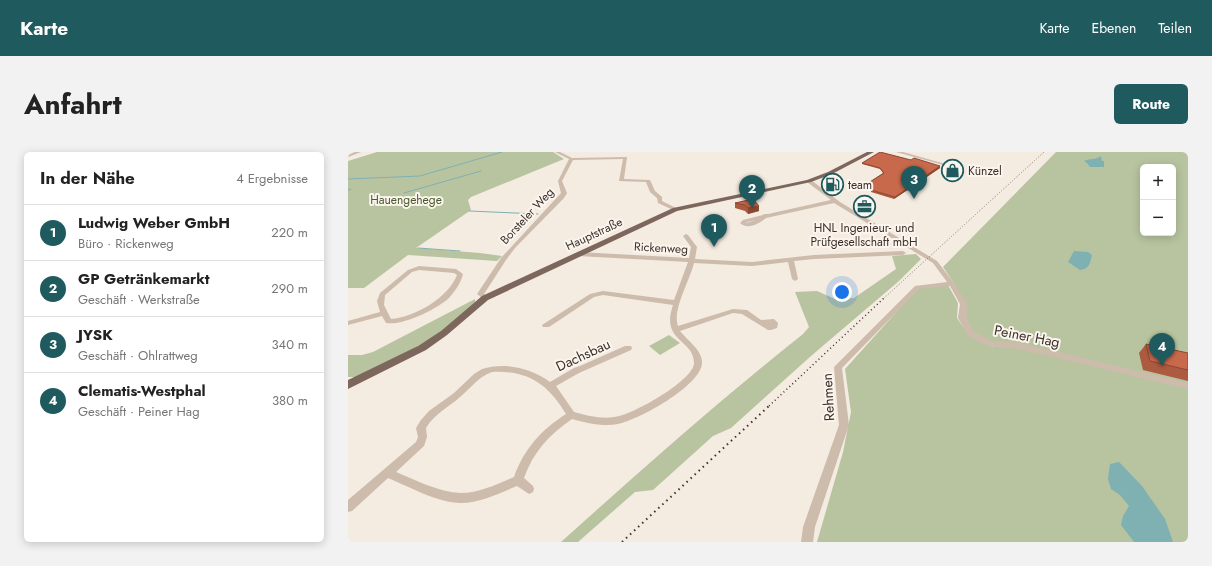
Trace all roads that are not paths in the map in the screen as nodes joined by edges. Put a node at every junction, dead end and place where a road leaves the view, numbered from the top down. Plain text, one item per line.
1 (359, 152) edge
2 (557, 152) edge
3 (871, 152) edge
4 (898, 152) edge
5 (348, 156) edge
6 (571, 159) junction
7 (947, 165) dead end
8 (809, 181) junction
9 (834, 201) junction
10 (674, 209) junction
11 (766, 215) dead end
12 (686, 236) dead end
13 (903, 253) dead end
14 (578, 254) junction
15 (791, 260) junction
16 (693, 261) junction
17 (795, 279) dead end
18 (952, 284) junction
19 (485, 298) junction
20 (677, 303) junction
21 (383, 313) junction
22 (760, 322) dead end
23 (348, 323) edge
24 (546, 325) dead end
25 (675, 330) junction
26 (628, 348) dead end
27 (348, 385) edge
28 (550, 386) junction
29 (1188, 386) edge
30 (571, 415) junction
31 (388, 473) junction
32 (518, 480) junction
33 (528, 489) dead end
34 (348, 507) edge
35 (807, 542) edge

1 - 5 street
2 - 6 street
3 - 8 main road, Hauptstraße
4 - 7 street
6 - 10 street
6 - 19 street, Borsteler Weg
8 - 9 street, Peiner Hag
8 - 10 main road, Hauptstraße
9 - 11 street
9 - 18 street, Peiner Hag
10 - 14 main road, Hauptstraße
12 - 16 street
13 - 15 street, Rickenweg
14 - 16 street, Rickenweg
14 - 19 main road, Hauptstraße
15 - 16 street, Rickenweg
15 - 17 street
16 - 20 street
18 - 29 street, Peiner Hag
18 - 35 street, Rehmen
19 - 27 main road, Hauptstraße
20 - 24 street
20 - 25 street
21 - 21 street
21 - 23 street
22 - 25 street
25 - 30 street
26 - 28 street, Dachsbau
28 - 30 street
28 - 31 street
30 - 32 street
31 - 32 street
31 - 34 street
32 - 33 street

